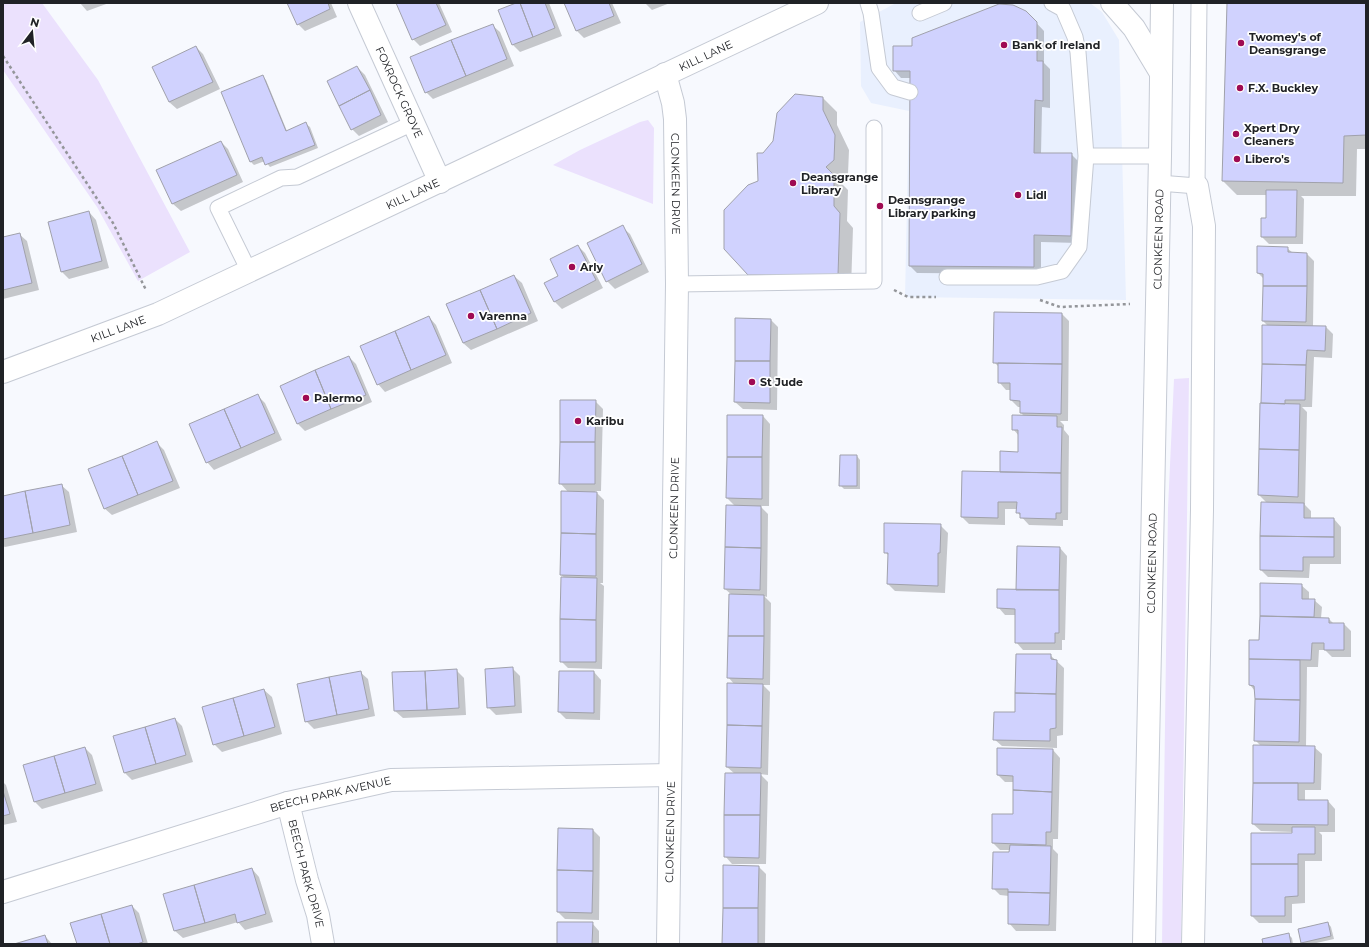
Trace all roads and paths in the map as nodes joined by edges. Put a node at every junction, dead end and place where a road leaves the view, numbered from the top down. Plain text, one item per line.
1 (360, 3) edge
2 (817, 3) edge
3 (868, 3) edge
4 (944, 3) edge
5 (1052, 3) edge
6 (1112, 3) edge
7 (1162, 3) edge
8 (1199, 3) edge
9 (920, 13) dead end
10 (3, 56) edge
11 (665, 74) junction
12 (1161, 74) junction
13 (910, 92) dead end
14 (413, 123) junction
15 (874, 128) dead end
16 (1086, 156) junction
17 (1160, 156) junction
18 (440, 182) junction
19 (1159, 183) junction
20 (1197, 186) junction
21 (249, 271) junction
22 (947, 277) dead end
23 (677, 284) junction
24 (158, 314) junction
25 (3, 372) edge
26 (670, 775) junction
27 (288, 803) junction
28 (3, 892) edge
29 (323, 944) edge
30 (668, 944) edge
31 (1144, 944) edge
32 (1194, 944) edge

1 - 14 street, FOXROCK GROVE
2 - 11 street, KILL LANE
3 - 13 lane
4 - 9 lane
5 - 16 lane
6 - 12 street
7 - 12 street, CLONKEEN ROAD
8 - 20 lane
10 - 24 path
11 - 18 street, KILL LANE
11 - 23 street, CLONKEEN DRIVE
12 - 17 street, CLONKEEN ROAD
14 - 18 street, FOXROCK GROVE
14 - 21 lane
15 - 23 lane
16 - 17 lane
16 - 22 lane
17 - 19 street, CLONKEEN ROAD
18 - 21 street, KILL LANE
19 - 20 lane, CLONKEEN ROAD
19 - 31 street, CLONKEEN ROAD
20 - 32 street
21 - 24 street, KILL LANE
23 - 26 street, CLONKEEN DRIVE
24 - 25 street, KILL LANE
26 - 27 street, BEECH PARK AVENUE
26 - 30 street, CLONKEEN DRIVE
27 - 28 street, BEECH PARK AVENUE
27 - 29 street, BEECH PARK DRIVE

